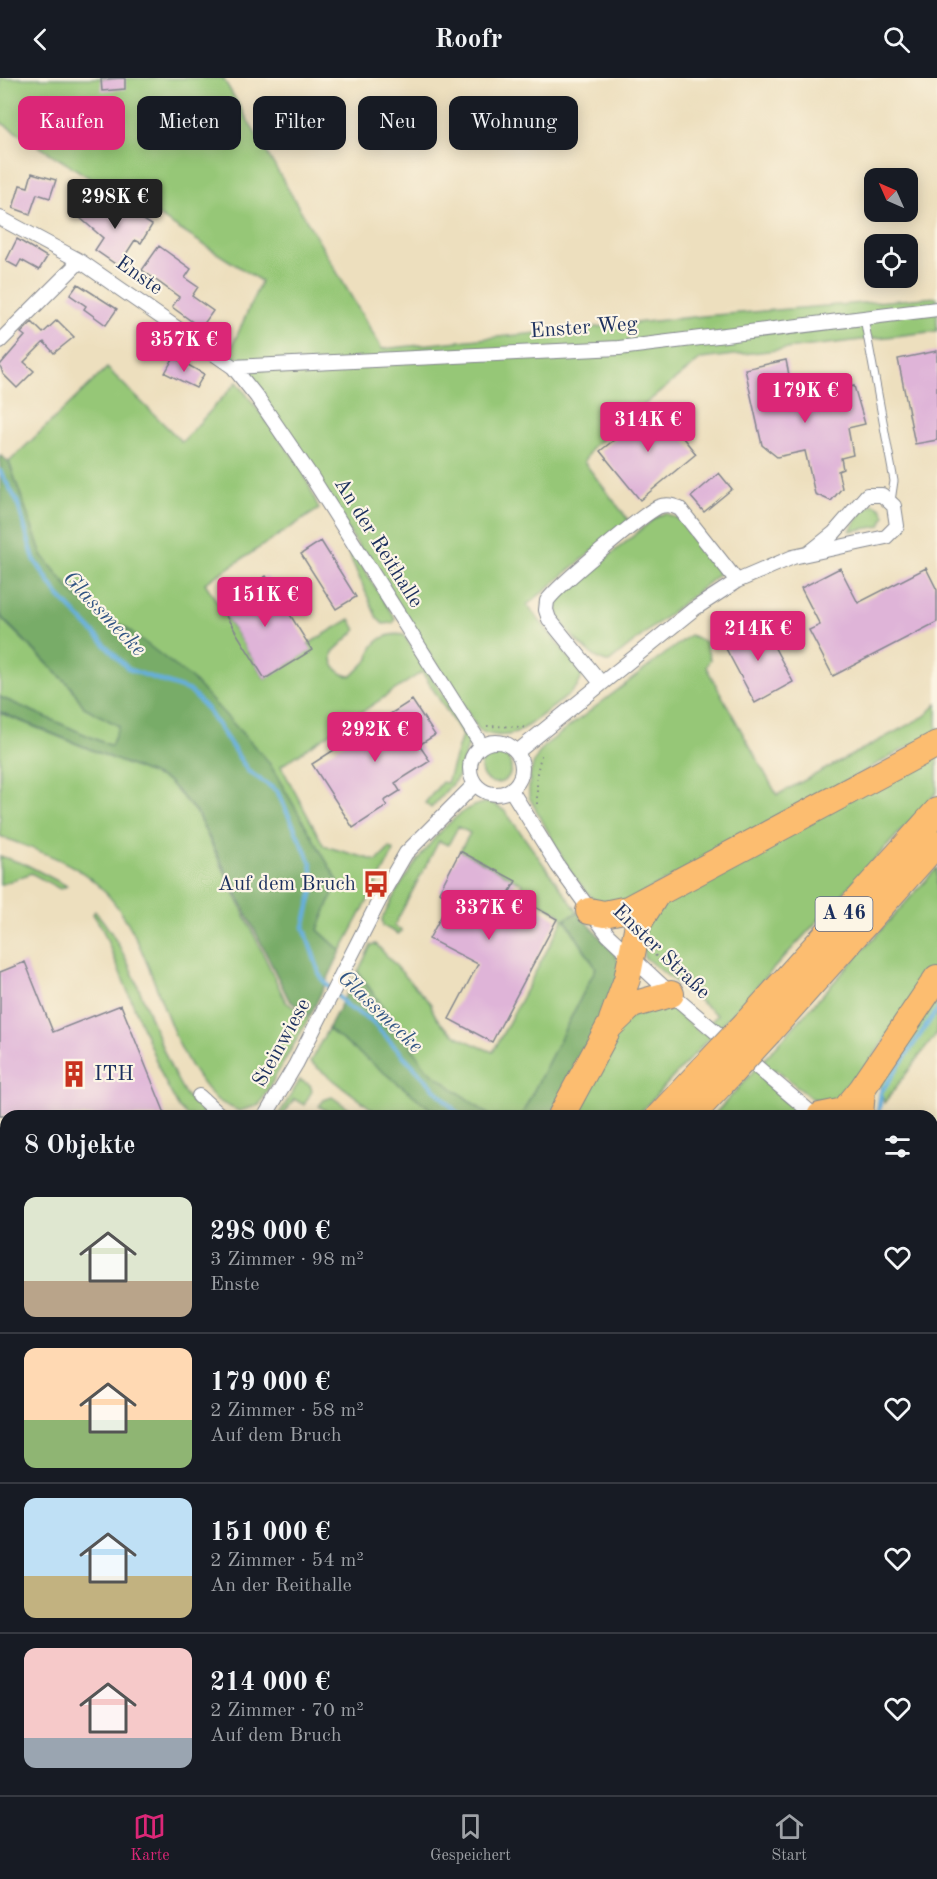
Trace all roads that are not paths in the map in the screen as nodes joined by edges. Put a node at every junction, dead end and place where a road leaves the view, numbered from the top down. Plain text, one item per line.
1 (0, 218) edge
2 (80, 261) junction
3 (937, 309) edge
4 (864, 318) junction
5 (0, 341) edge
6 (233, 368) junction
7 (891, 501) junction
8 (809, 554) junction
9 (737, 581) junction
10 (602, 683) junction
11 (937, 744) edge
12 (482, 746) junction
13 (517, 752) junction
14 (475, 784) junction
15 (511, 790) junction
16 (937, 811) edge
17 (937, 843) edge
18 (658, 893) junction
19 (589, 911) junction
20 (630, 958) junction
21 (937, 978) edge
22 (671, 994) junction
23 (760, 1024) junction
24 (609, 1028) junction
25 (713, 1075) junction
26 (862, 1089) junction
27 (199, 1096) dead end
28 (214, 1110) edge
29 (268, 1110) edge
30 (564, 1110) edge
31 (667, 1110) edge
32 (694, 1110) edge
33 (808, 1110) edge
34 (845, 1110) edge
35 (860, 1110) edge

1 - 2 street, Enste
2 - 5 street
2 - 6 street, Enste
3 - 4 street, Enster Weg
4 - 6 street, Enster Weg
4 - 7 lane
6 - 12 street, An der Reithalle
7 - 8 street
7 - 8 street
8 - 9 street
9 - 10 street
9 - 10 street
10 - 13 street
11 - 18 highway
12 - 13 street
12 - 14 street
13 - 15 street
14 - 15 street
14 - 29 street, Steinwiese
15 - 19 street, Enster Straße
16 - 23 highway, A 46
17 - 23 highway, A 46
18 - 19 highway
18 - 20 highway
19 - 20 street, Enster Straße
20 - 22 street, Enster Straße
20 - 24 highway
21 - 26 highway
22 - 24 highway
22 - 33 street, Enster Straße
23 - 25 highway, A 46, bridge
24 - 30 highway
25 - 31 highway, A 46
25 - 32 highway, A 46
26 - 34 highway
26 - 35 highway
27 - 28 street

